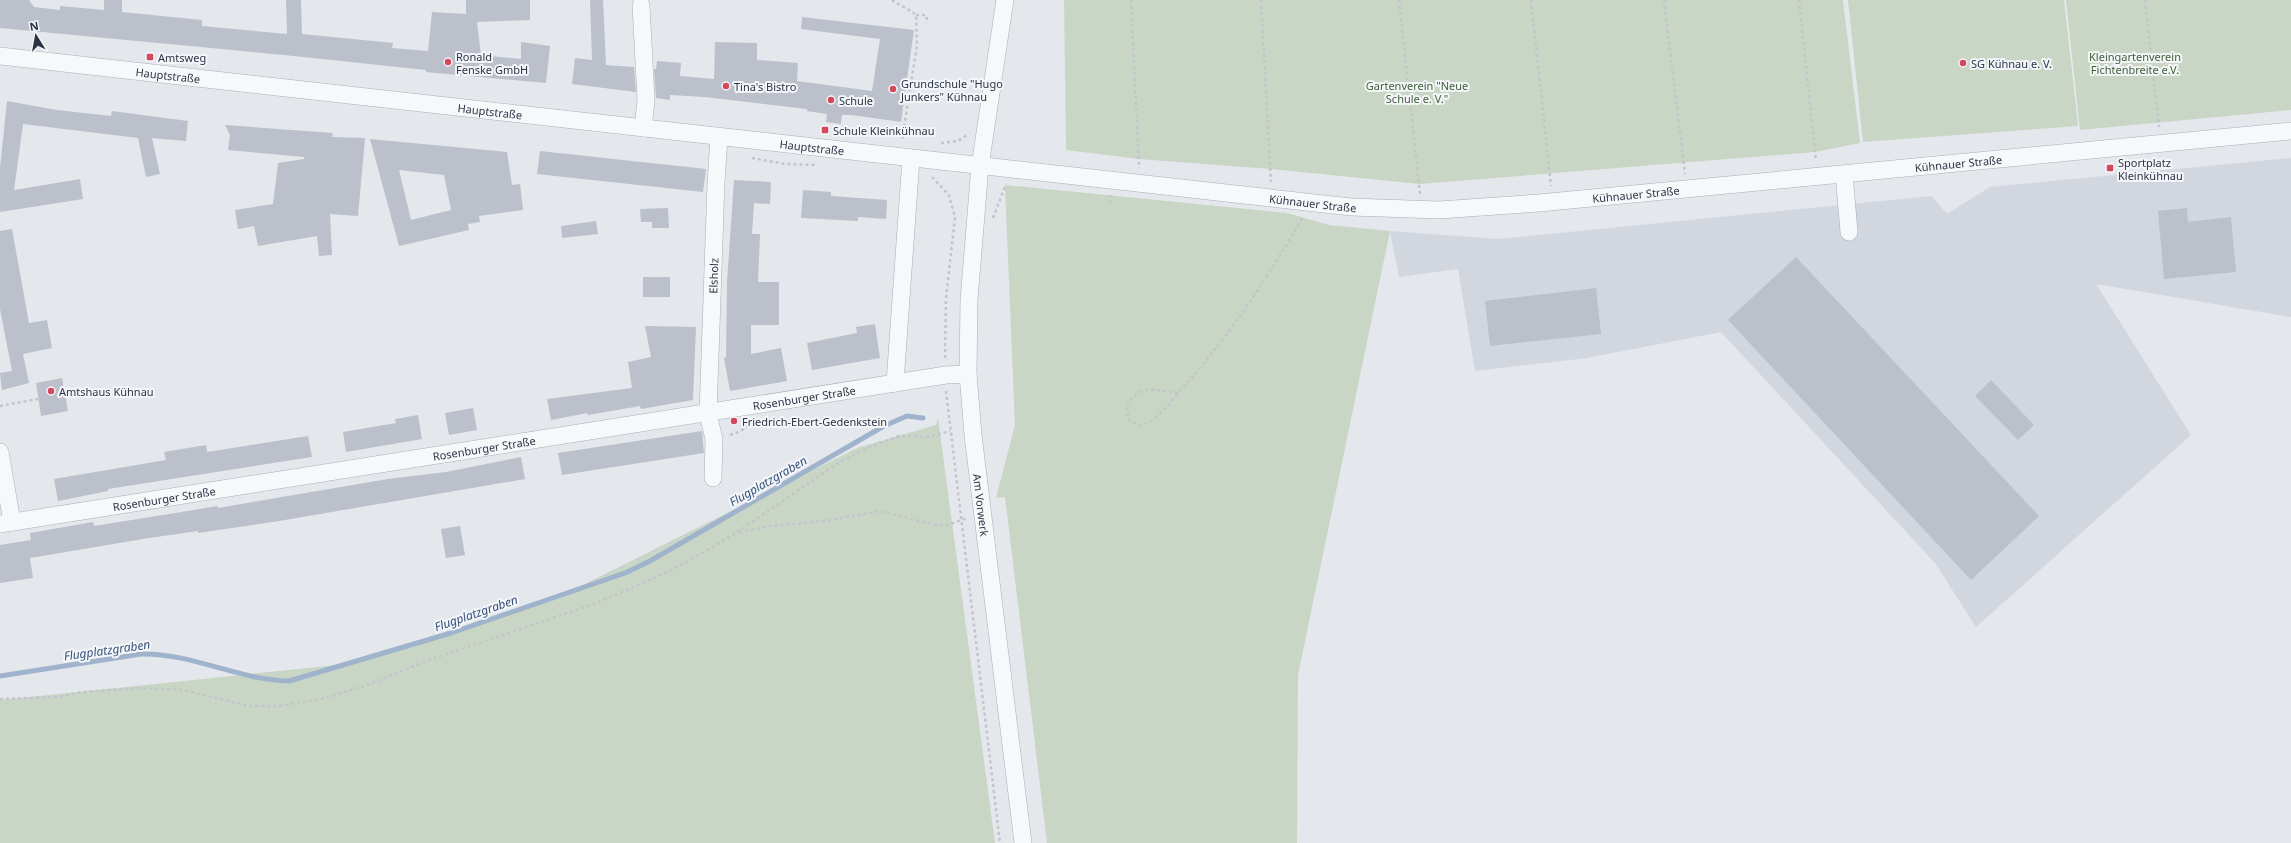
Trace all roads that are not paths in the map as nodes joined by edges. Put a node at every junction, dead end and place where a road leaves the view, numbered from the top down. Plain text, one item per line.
1 (1005, 0) edge
2 (641, 5) dead end
3 (0, 56) edge
4 (643, 128) junction
5 (2291, 131) edge
6 (719, 137) junction
7 (911, 159) junction
8 (980, 166) junction
9 (1844, 174) junction
10 (1849, 232) dead end
11 (968, 374) junction
12 (895, 383) junction
13 (708, 414) junction
14 (0, 452) edge
15 (713, 478) dead end
16 (6, 523) edge
17 (1023, 843) edge

1 - 8 street, Am Vorwerk
2 - 4 street
3 - 4 street, Hauptstraße
4 - 6 street, Hauptstraße
5 - 9 street, Kühnauer Straße
6 - 7 street, Hauptstraße
6 - 13 street, Elsholz
7 - 8 street, Hauptstraße
7 - 12 street
8 - 9 street, Kühnauer Straße
8 - 11 street, Am Vorwerk
9 - 10 street
11 - 12 street, Rosenburger Straße
11 - 17 street, Am Vorwerk
12 - 13 street, Rosenburger Straße
13 - 15 street, Elsholz
13 - 16 street, Rosenburger Straße
14 - 16 street

